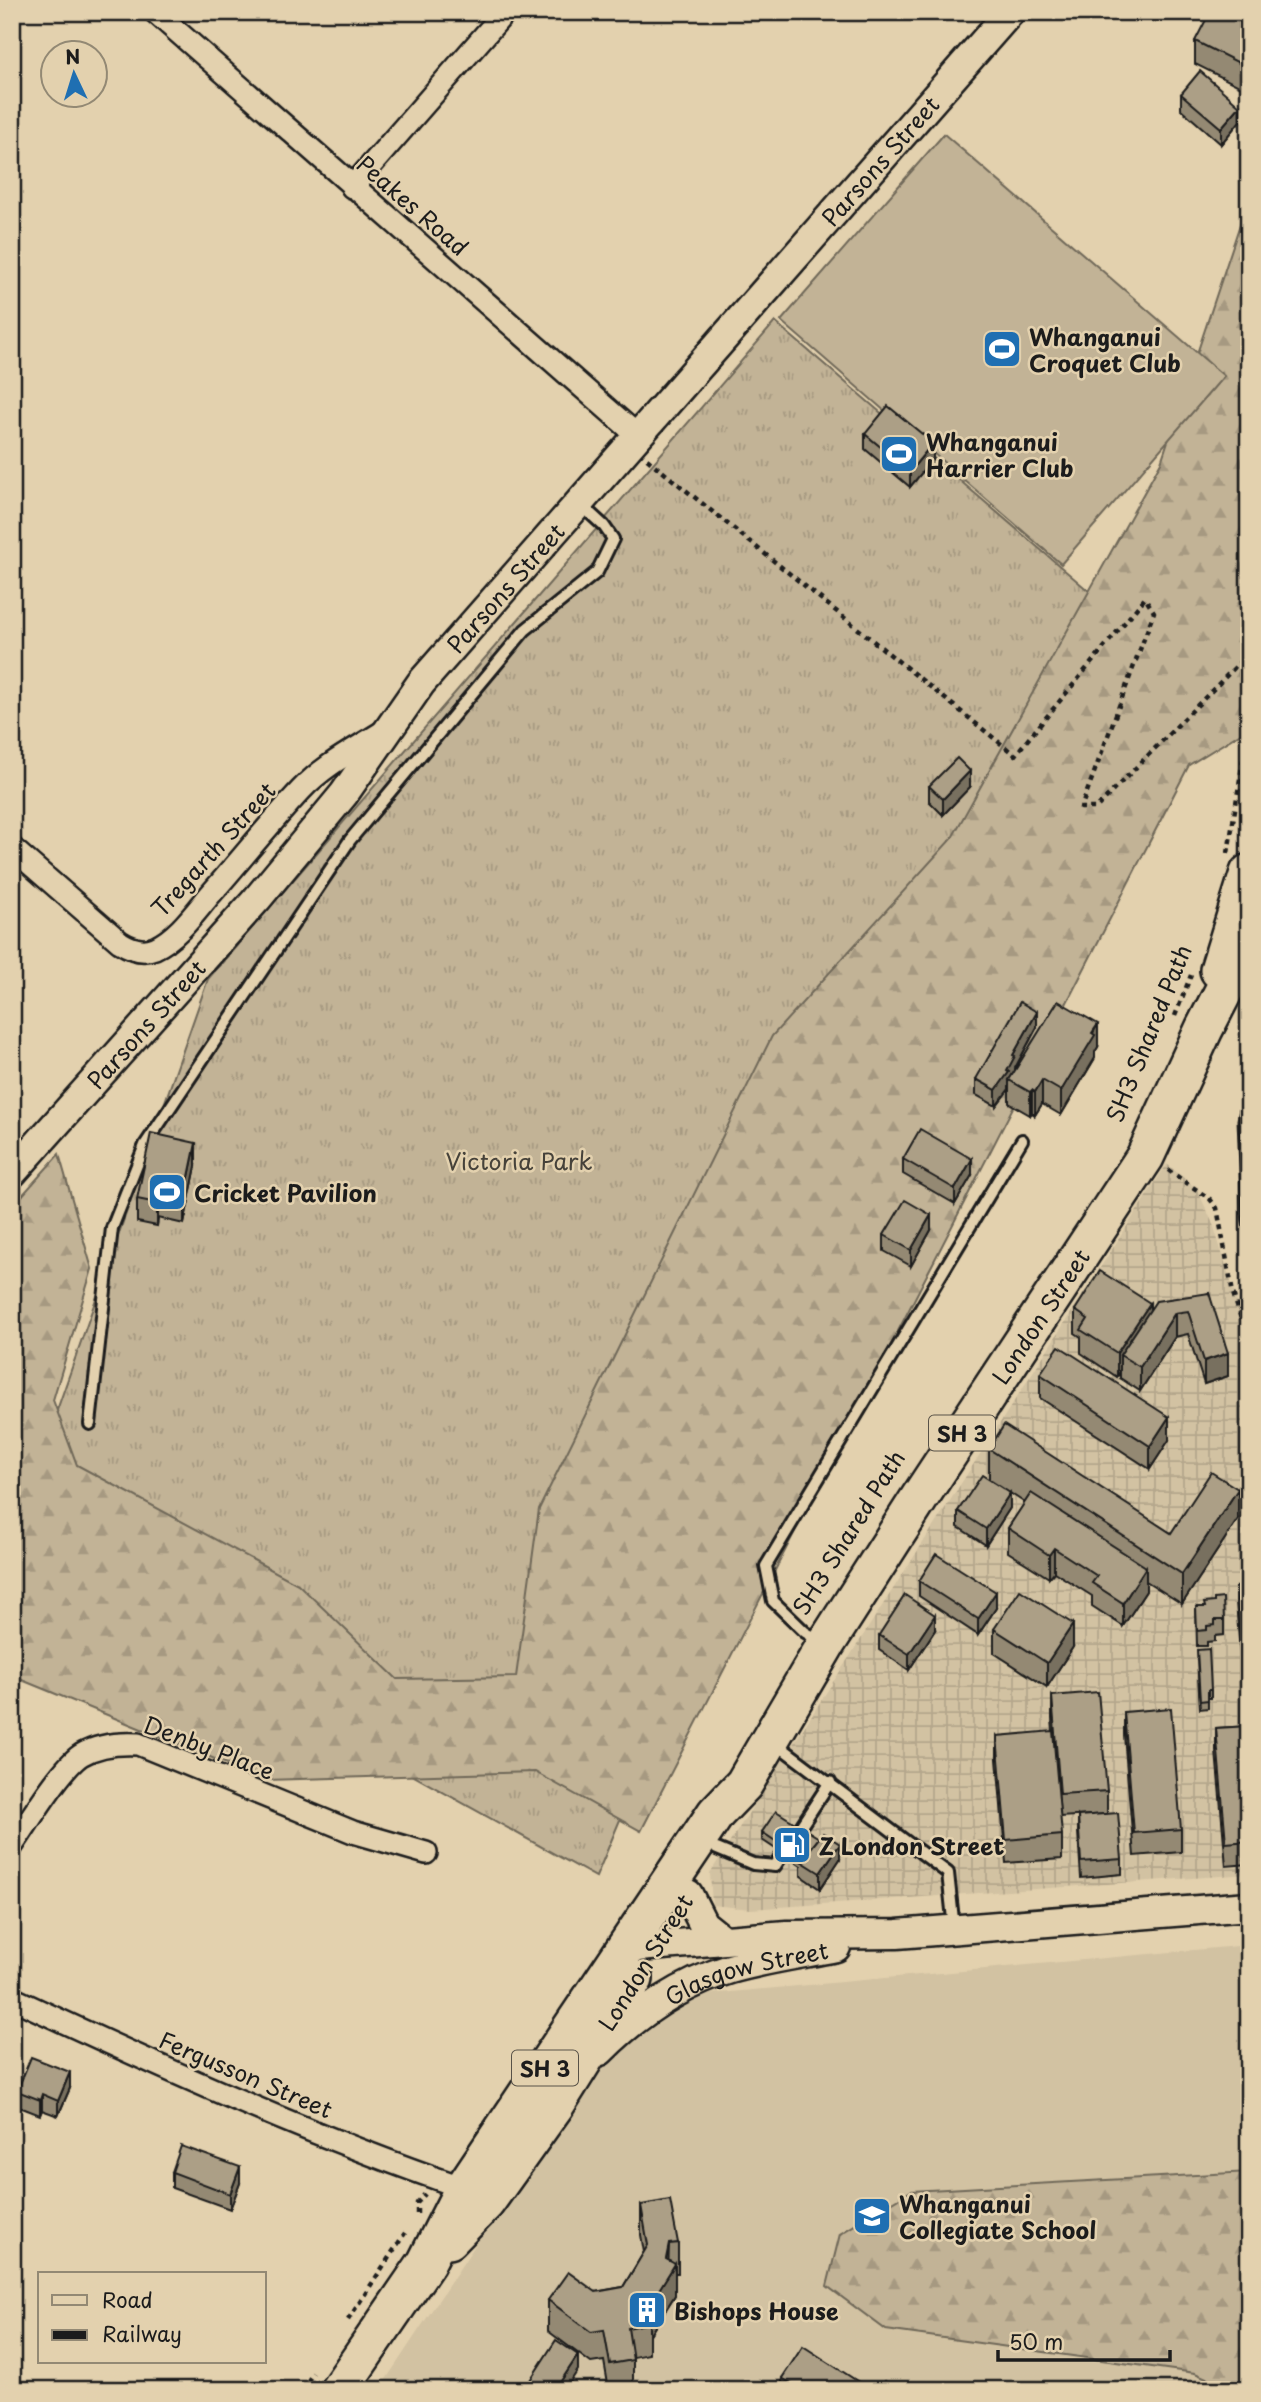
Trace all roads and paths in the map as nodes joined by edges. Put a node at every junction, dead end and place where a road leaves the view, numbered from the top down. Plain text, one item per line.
1 (155, 12) edge
2 (505, 12) edge
3 (1010, 12) edge
4 (352, 187) junction
5 (634, 440) junction
6 (579, 503) junction
7 (1249, 653) edge
8 (1249, 723) edge
9 (388, 729) junction
10 (12, 848) edge
11 (1238, 866) edge
12 (1249, 942) edge
13 (1194, 967) dead end
14 (1189, 1023) junction
15 (1022, 1140) dead end
16 (1160, 1165) dead end
17 (12, 1172) edge
18 (1249, 1345) edge
19 (90, 1424) dead end
20 (826, 1644) junction
21 (771, 1740) junction
22 (830, 1782) junction
23 (744, 1784) junction
24 (12, 1846) edge
25 (718, 1849) junction
26 (426, 1853) dead end
27 (688, 1894) junction
28 (1249, 1906) edge
29 (954, 1928) junction
30 (897, 1934) junction
31 (723, 1940) junction
32 (640, 1947) junction
33 (12, 1998) edge
34 (556, 2104) junction
35 (464, 2188) junction
36 (422, 2197) dead end
37 (416, 2217) dead end
38 (409, 2228) dead end
39 (426, 2263) junction
40 (348, 2320) dead end
41 (328, 2378) edge
42 (302, 2390) edge

1 - 4 street, Peakes Road
2 - 4 street
3 - 5 street, Parsons Street
4 - 5 street, Peakes Road
5 - 6 street, Parsons Street
5 - 7 path
6 - 9 street, Parsons Street
6 - 19 lane
8 - 11 path
9 - 10 street, Tregarth Street
9 - 17 street, Parsons Street
11 - 14 highway, SH 3
12 - 14 highway, London Street / SH 3
13 - 14 path, SH3 Shared Path
14 - 20 highway, London Street / SH 3
15 - 20 lane
16 - 18 path
20 - 21 highway, London Street / SH 3
21 - 22 lane
21 - 23 highway, London Street / SH 3
22 - 25 lane
22 - 29 lane
23 - 25 highway, London Street / SH 3
23 - 32 highway, London Street / SH 3
24 - 26 street, Denby Place
25 - 27 highway, London Street / SH 3
27 - 31 street
27 - 32 highway, London Street / SH 3
28 - 29 street, Glasgow Street
29 - 30 street, Glasgow Street
30 - 31 street, Glasgow Street
30 - 34 street, Glasgow Street
31 - 32 street, Glasgow Street
32 - 34 highway, London Street / SH 3
32 - 35 highway, London Street / SH 3
33 - 35 street, Fergusson Street
34 - 39 highway, London Street / SH 3
35 - 39 highway, London Street / SH 3
36 - 37 path
38 - 40 path
39 - 41 highway, London Street / SH 3
41 - 42 path

